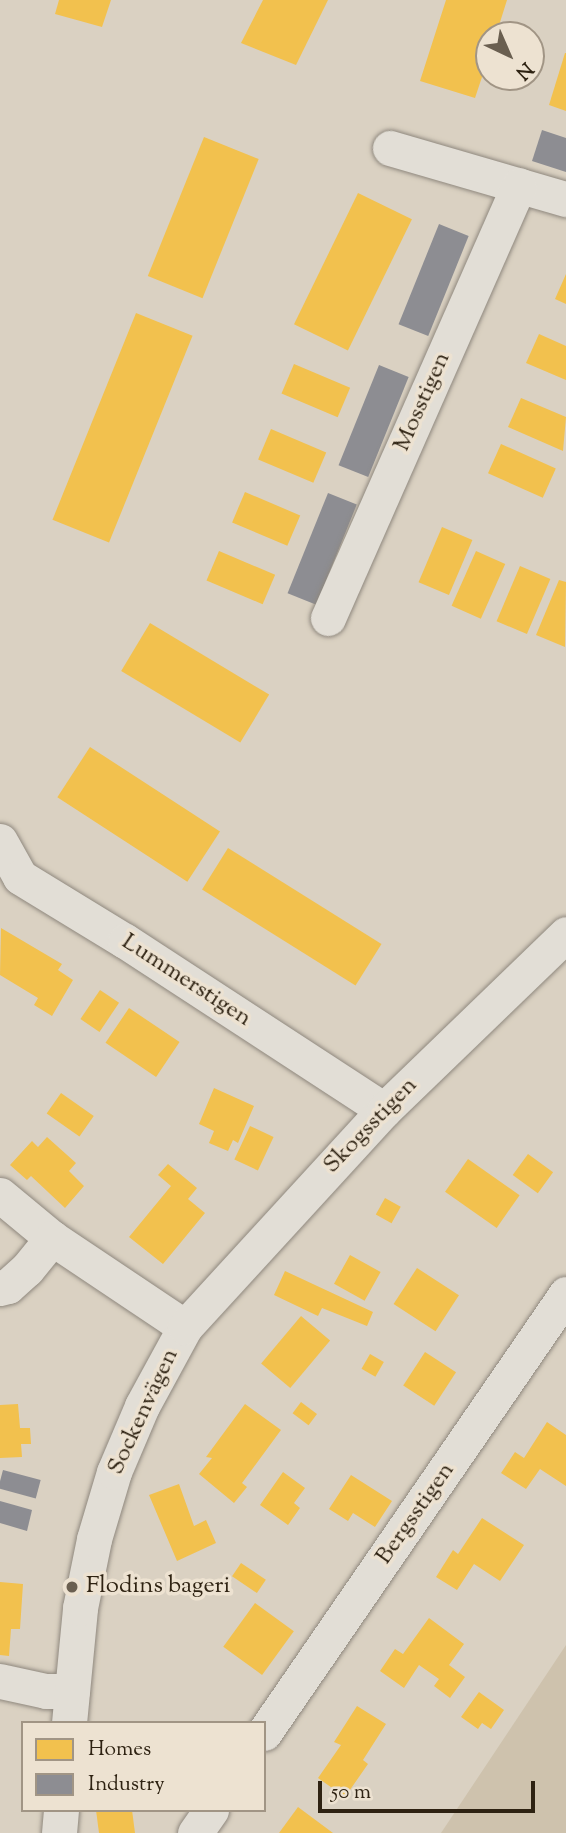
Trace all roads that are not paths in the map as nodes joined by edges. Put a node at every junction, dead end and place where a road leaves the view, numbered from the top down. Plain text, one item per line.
1 (390, 148) dead end
2 (519, 185) junction
3 (566, 199) edge
4 (328, 618) dead end
5 (0, 841) edge
6 (566, 934) edge
7 (384, 1111) junction
8 (0, 1195) edge
9 (52, 1238) junction
10 (0, 1288) edge
11 (566, 1294) edge
12 (185, 1327) junction
13 (0, 1682) edge
14 (71, 1707) edge
15 (266, 1730) edge
16 (61, 1812) edge
17 (210, 1812) edge
18 (59, 1833) edge
19 (195, 1833) edge

1 - 2 street
2 - 3 street
2 - 4 street, Mosstigen
5 - 7 street, Lummerstigen
6 - 7 street, Skogsstigen
7 - 12 street, Skogsstigen
8 - 9 street, Sockenvägen
9 - 10 street
9 - 12 street, Sockenvägen
11 - 15 street, Bergsstigen
12 - 14 street, Sockenvägen
13 - 14 street
16 - 18 street
17 - 19 street

